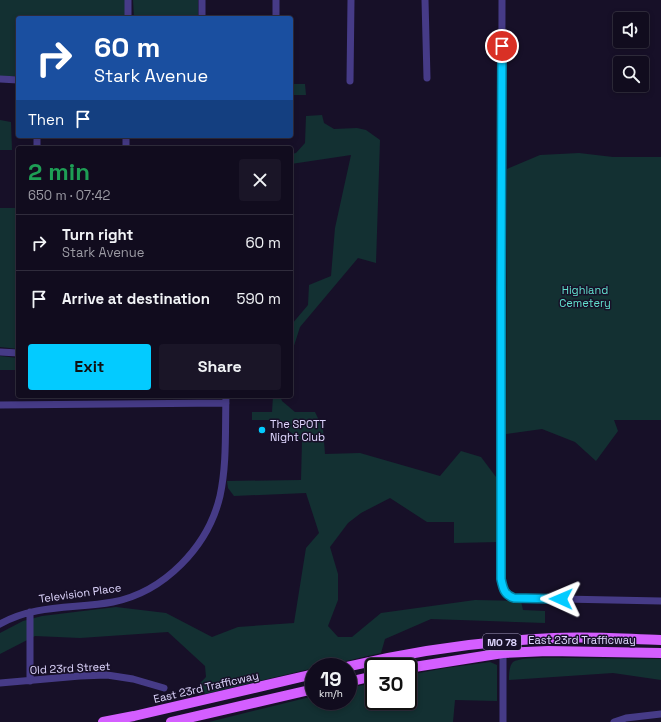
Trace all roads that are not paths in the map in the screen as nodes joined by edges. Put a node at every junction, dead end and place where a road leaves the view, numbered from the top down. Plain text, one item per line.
1 (128, 0) edge
2 (202, 0) edge
3 (276, 0) edge
4 (351, 0) edge
5 (425, 0) edge
6 (502, 0) edge
7 (128, 16) edge
8 (202, 16) edge
9 (276, 16) edge
10 (427, 78) dead end
11 (0, 79) edge
12 (16, 80) edge
13 (350, 81) dead end
14 (0, 352) edge
15 (16, 354) edge
16 (226, 400) edge
17 (0, 405) edge
18 (661, 601) edge
19 (30, 612) junction
20 (0, 624) edge
21 (661, 640) edge
22 (503, 641) junction
23 (503, 653) junction
24 (661, 653) edge
25 (357, 664) edge
26 (417, 667) edge
27 (305, 676) edge
28 (30, 681) junction
29 (0, 683) edge
30 (164, 688) dead end
31 (305, 692) edge
32 (661, 714) edge
33 (103, 722) edge
34 (171, 722) edge
35 (503, 722) edge
36 (614, 722) edge

1 - 7 street
2 - 8 street
3 - 9 street
4 - 13 street
5 - 10 street
6 - 18 street
11 - 12 street
14 - 15 street
16 - 17 street
16 - 19 street, Television Place
19 - 20 street
19 - 28 street, Television Place
21 - 22 main road, East 23rd Trafficway / MO 78
22 - 23 street
22 - 25 main road, East 23rd Trafficway / MO 78
23 - 24 main road, East 23rd Trafficway / MO 78
23 - 26 main road, East 23rd Trafficway / MO 78
23 - 35 street
27 - 33 main road, East 23rd Trafficway
28 - 29 street, Old 23rd Street
28 - 30 street, Old 23rd Street
31 - 34 main road
32 - 36 street

